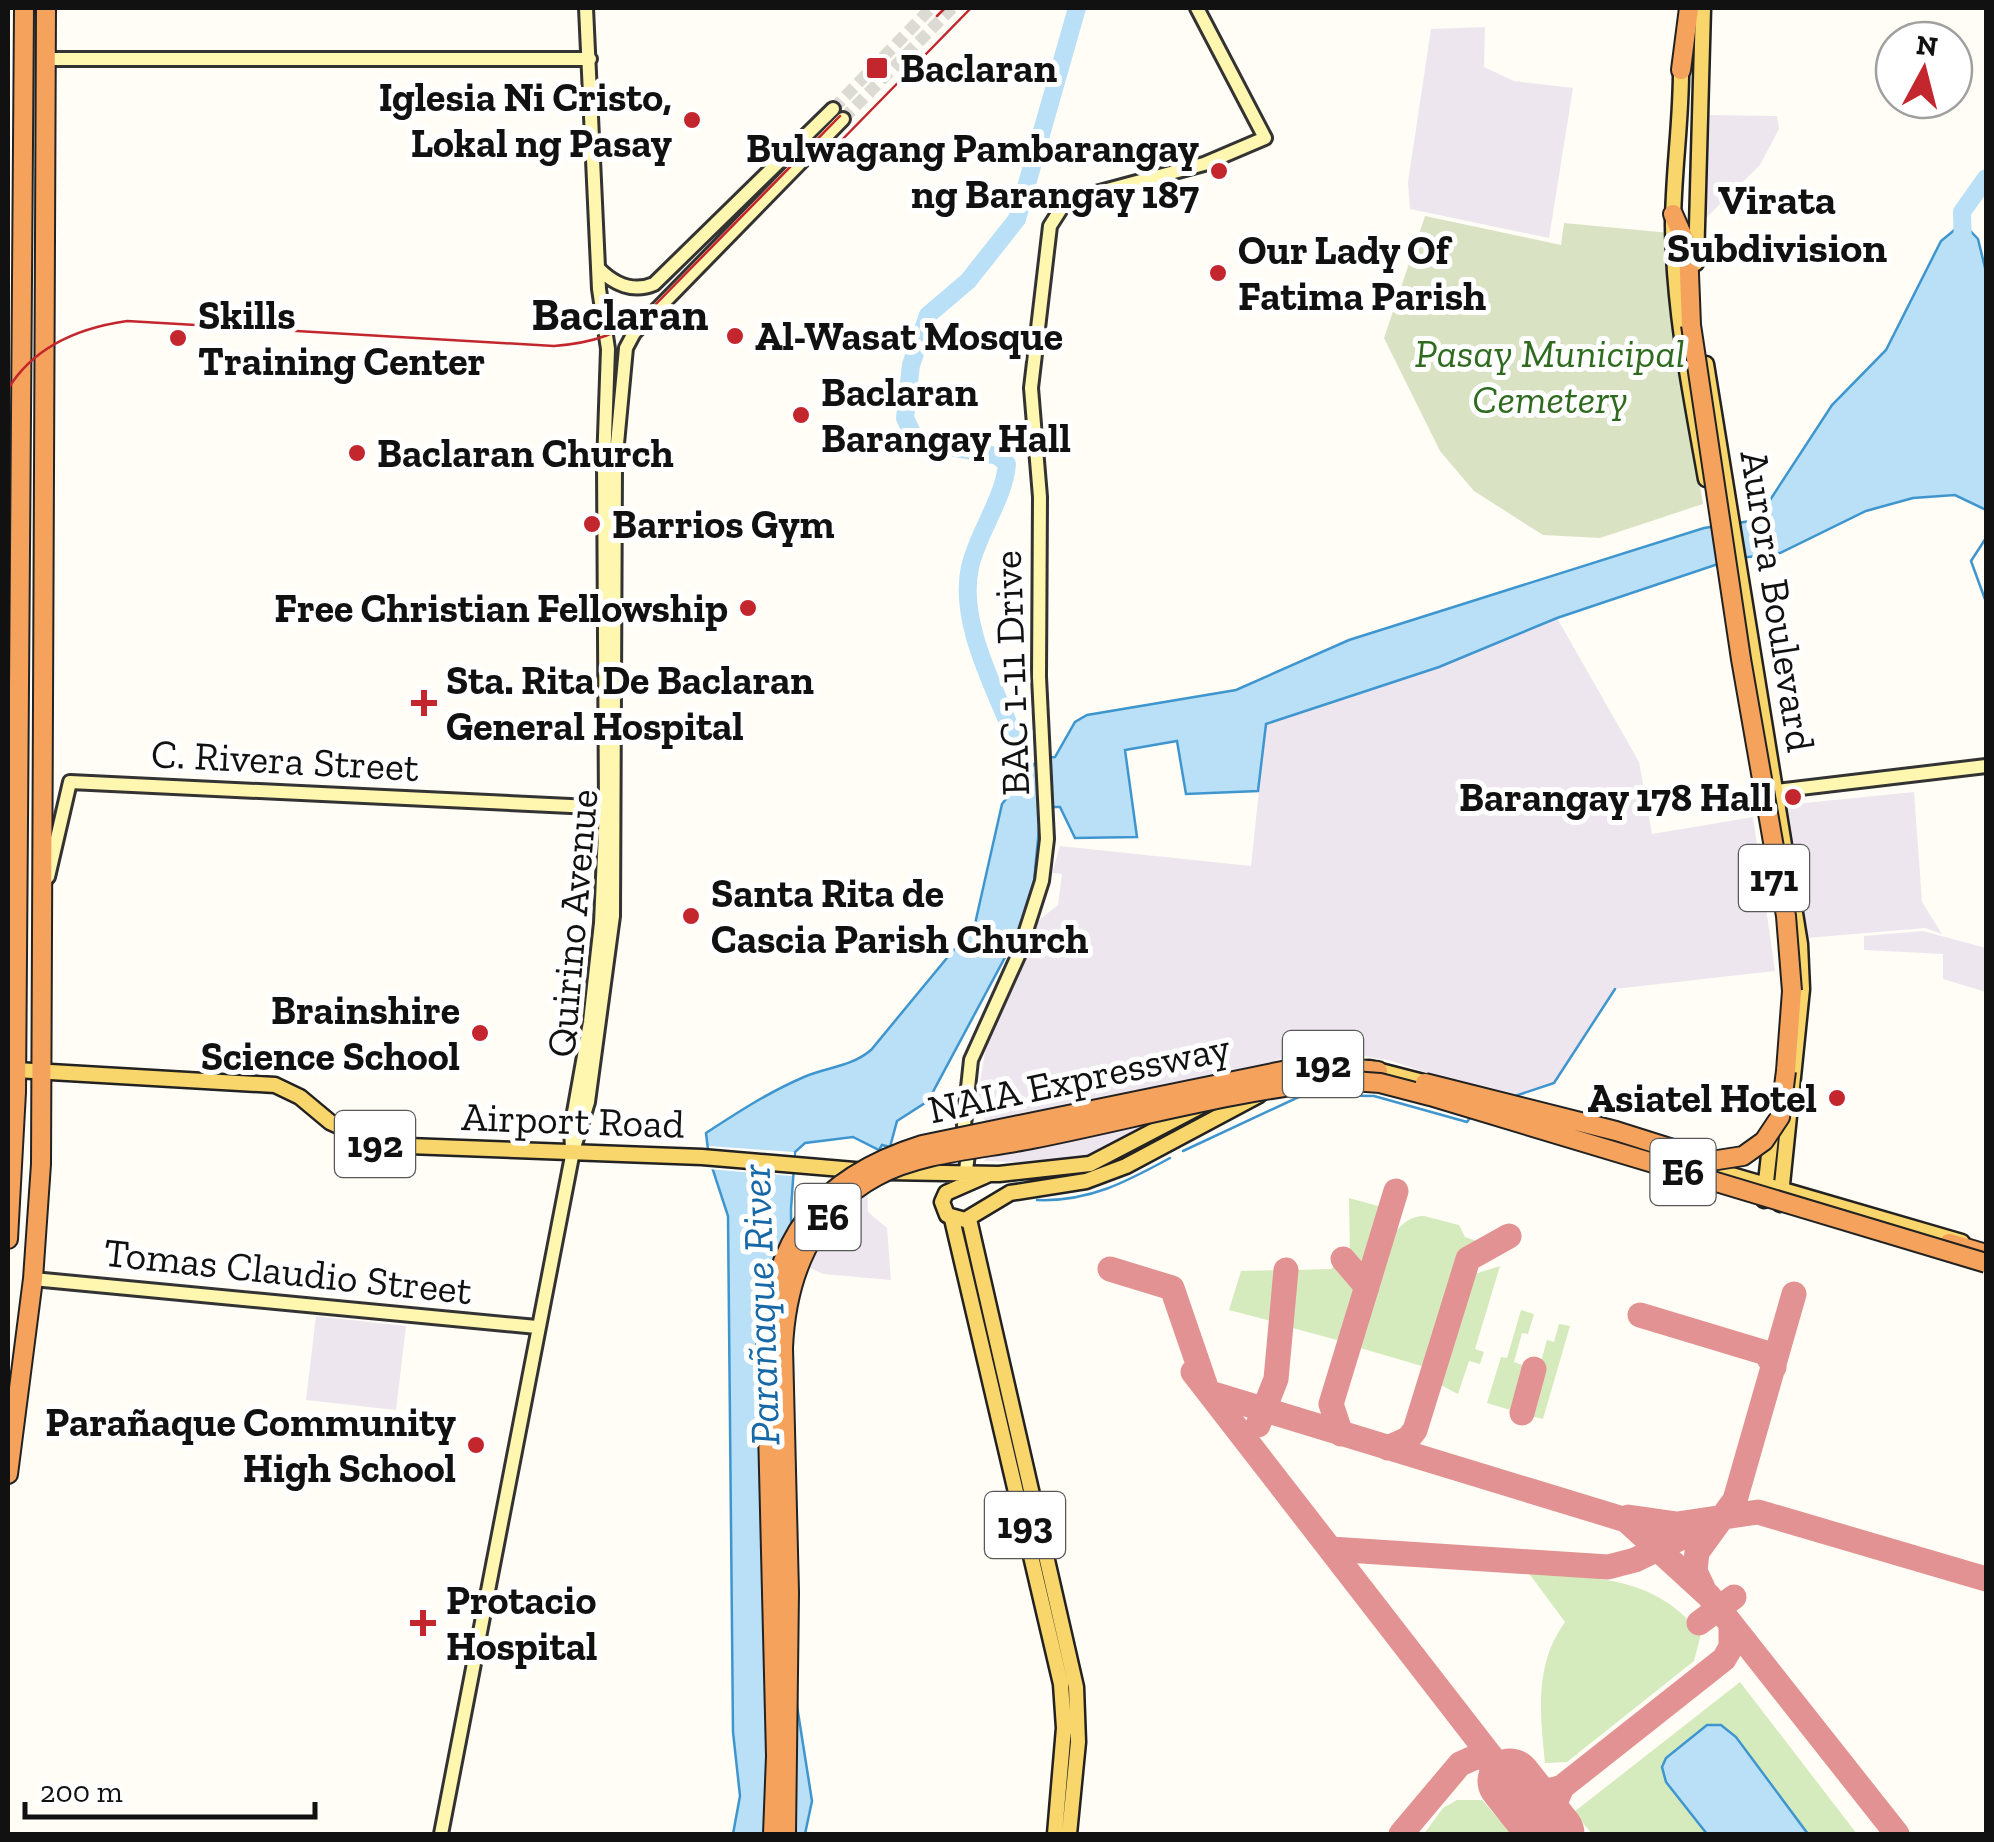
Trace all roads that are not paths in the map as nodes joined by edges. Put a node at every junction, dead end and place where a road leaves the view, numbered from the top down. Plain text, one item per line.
1 (24, 8) edge
2 (46, 8) edge
3 (586, 8) edge
4 (1197, 8) edge
5 (1680, 8) edge
6 (1688, 8) edge
7 (1703, 8) edge
8 (46, 59) junction
9 (590, 60) junction
10 (1681, 70) junction
11 (1673, 214) junction
12 (598, 269) junction
13 (631, 338) junction
14 (607, 340) junction
15 (1734, 538) junction
16 (1717, 542) junction
17 (20, 666) junction
18 (8, 681) edge
19 (8, 740) edge
20 (19, 764) junction
21 (1986, 766) edge
22 (1776, 791) junction
23 (611, 808) junction
24 (1790, 876) junction
25 (1774, 879) junction
26 (42, 904) junction
27 (16, 1070) junction
28 (41, 1070) junction
29 (1378, 1071) junction
30 (1468, 1110) dead end
31 (572, 1152) junction
32 (958, 1183) junction
33 (1765, 1193) junction
34 (1781, 1198) junction
35 (972, 1216) junction
36 (952, 1219) junction
37 (8, 1239) edge
38 (1986, 1252) edge
39 (1986, 1264) edge
40 (33, 1278) junction
41 (537, 1327) junction
42 (8, 1474) edge
43 (441, 1834) edge
44 (773, 1834) edge
45 (786, 1834) edge
46 (1056, 1834) edge
47 (1069, 1834) edge

1 - 17 highway
2 - 8 highway
3 - 9 street, Quirino Avenue
4 - 32 street, BAC 1-11 Drive
5 - 10 main road, Aurora Boulevard / 171
6 - 10 highway
7 - 15 main road, Aurora Boulevard / 171
8 - 9 street
8 - 26 highway
9 - 12 street, Quirino Avenue
10 - 11 main road, Aurora Boulevard / 171
11 - 16 main road, Aurora Boulevard / 171, bridge
11 - 29 highway, bridge
12 - 13 street
12 - 14 street, Quirino Avenue
13 - 14 street
13 - 23 street, Quirino Avenue
14 - 23 street, Quirino Avenue
15 - 16 main road
15 - 22 main road, Aurora Boulevard / 171
16 - 25 main road, Aurora Boulevard / 171, bridge
17 - 18 highway
17 - 20 highway
19 - 20 highway
20 - 27 highway
21 - 22 street
22 - 24 main road, Aurora Boulevard / 171
23 - 26 street, C. Rivera Street
23 - 31 street, Quirino Avenue
24 - 25 main road
24 - 34 main road, Aurora Boulevard / 171
25 - 33 main road, Aurora Boulevard / 171
26 - 28 highway
27 - 28 main road, Airport Road / 192
27 - 37 highway
28 - 31 main road, Airport Road / 192
28 - 40 highway
29 - 38 highway, NAIA Expressway / E6, bridge
29 - 44 highway, NAIA Expressway / E6, bridge
30 - 35 main road, 192
31 - 32 main road, Airport Road / 192
31 - 41 street, Quirino Avenue
32 - 33 main road, 192
32 - 35 main road
32 - 36 main road
33 - 34 main road, 192
34 - 38 main road, 192
34 - 39 main road, 192
35 - 36 main road, 192
35 - 47 main road, 193
36 - 46 main road, 193
39 - 45 highway, NAIA Expressway / E6, bridge
40 - 41 street, Tomas Claudio Street
40 - 42 highway
41 - 43 street, Quirino Avenue

